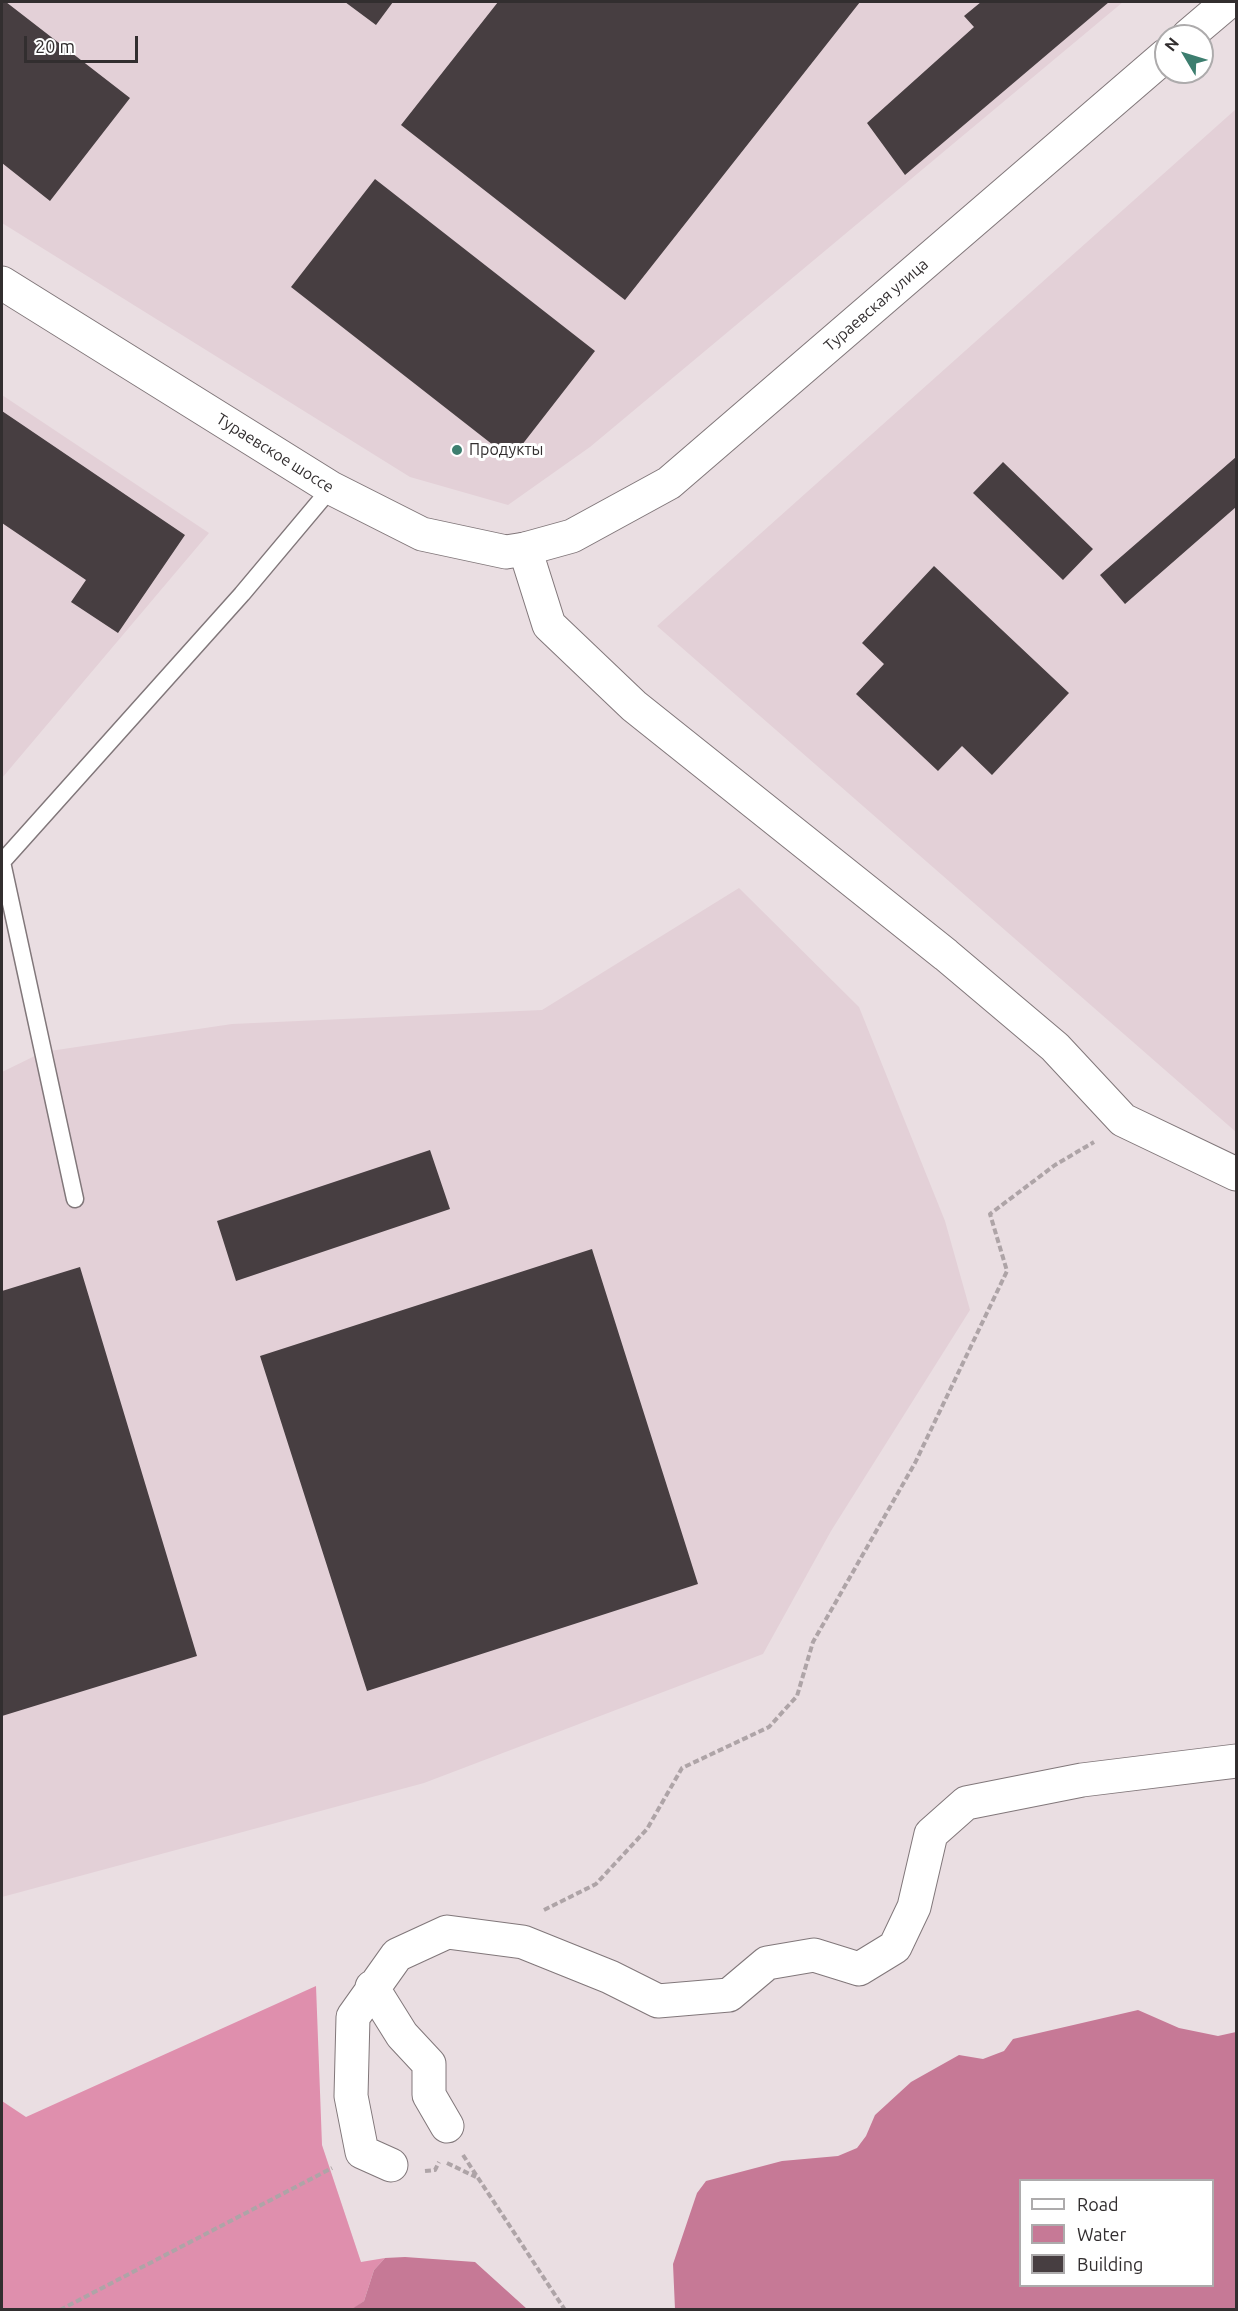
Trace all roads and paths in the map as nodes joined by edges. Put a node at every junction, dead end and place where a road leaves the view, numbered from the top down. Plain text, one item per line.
1 (1228, 2) edge
2 (1202, 24) edge
3 (1154, 65) edge
4 (2, 283) edge
5 (331, 488) junction
6 (572, 536) joint
7 (525, 549) junction
8 (2, 862) edge
9 (1123, 1120) junction
10 (1236, 1174) edge
11 (75, 1199) dead end
12 (1236, 1761) edge
13 (523, 1942) junction
14 (372, 1987) junction
15 (447, 2126) joint
16 (362, 2152) junction
17 (430, 2154) dead end
18 (391, 2165) dead end
19 (476, 2177) junction
20 (60, 2310) edge
21 (565, 2310) edge

1 - 2 street
3 - 6 street, Тураевская улица
4 - 5 street, Тураевское шоссе
5 - 7 street, Тураевское шоссе
5 - 8 lane
6 - 7 street, Тураевское шоссе
7 - 9 street
8 - 11 lane
9 - 10 street
9 - 13 path
12 - 13 street
13 - 14 street
14 - 15 street
14 - 16 street
15 - 19 path
16 - 18 street
16 - 20 path
17 - 19 path
19 - 21 path

